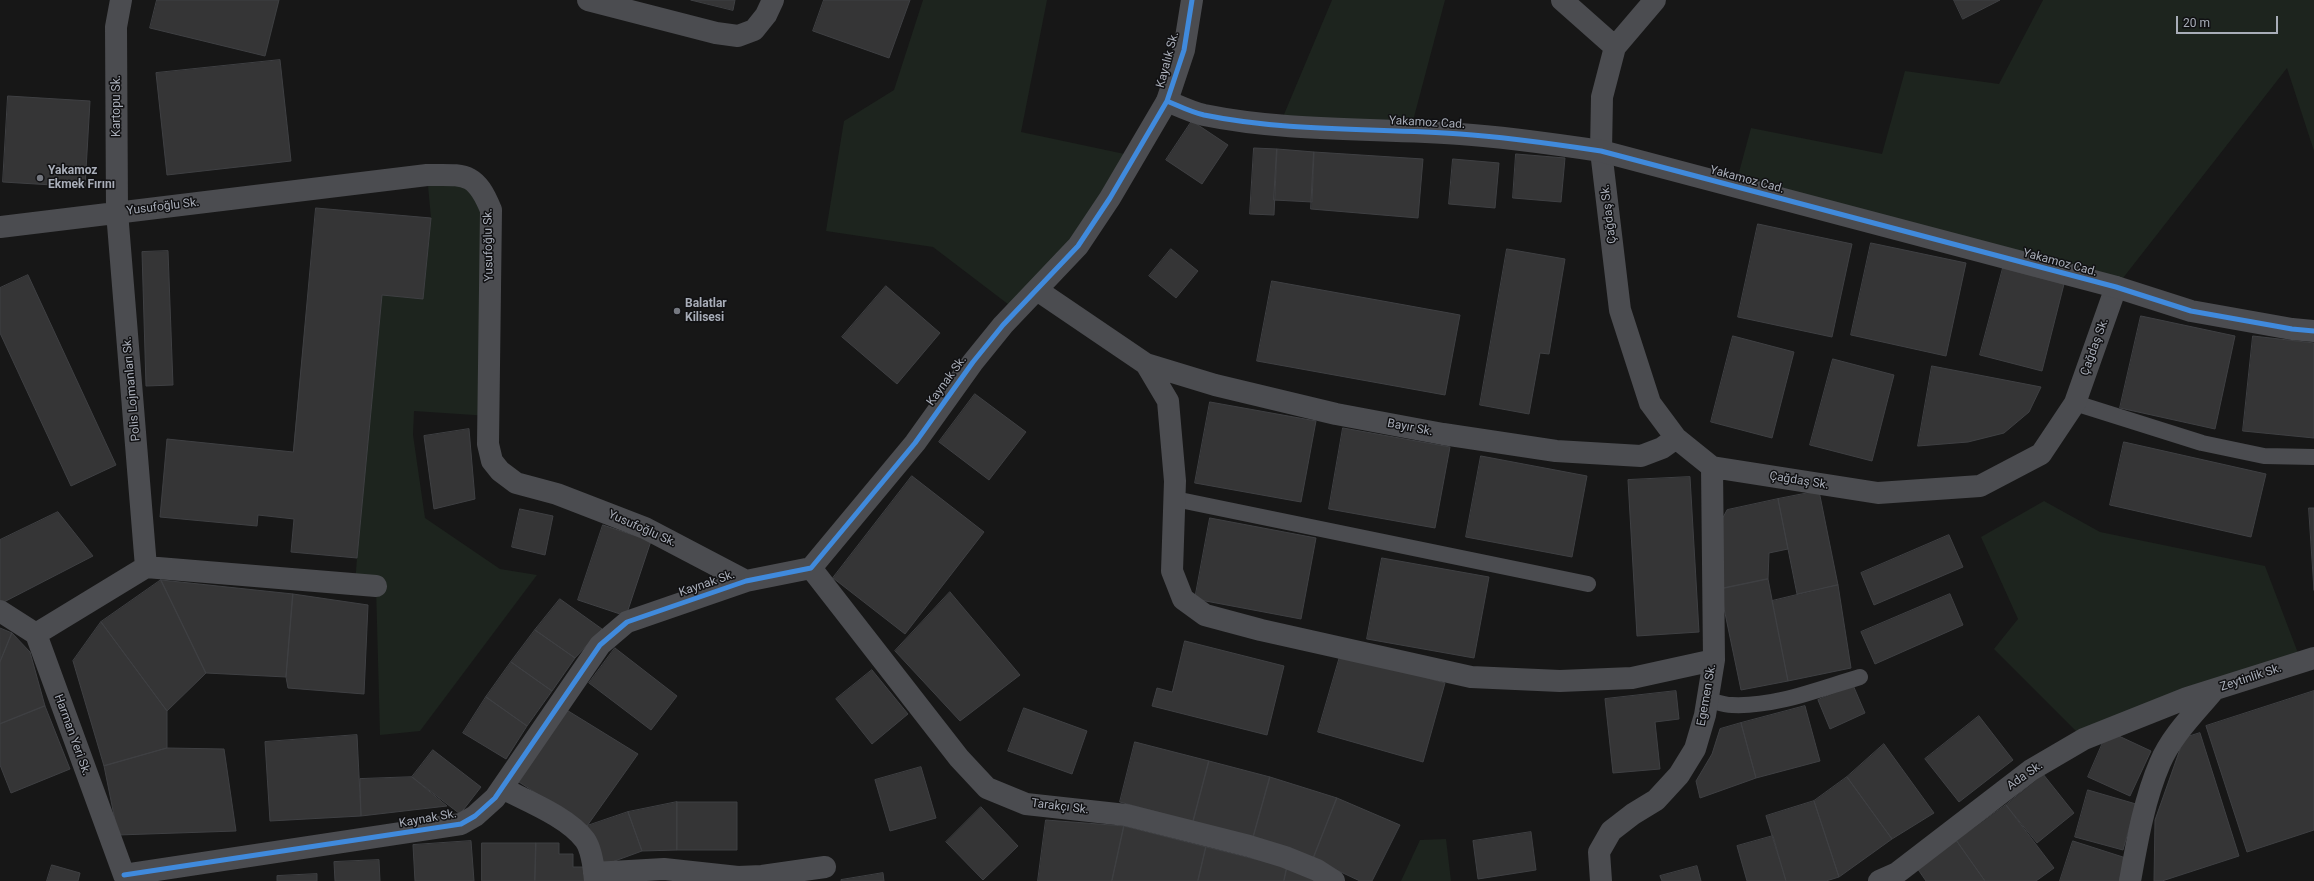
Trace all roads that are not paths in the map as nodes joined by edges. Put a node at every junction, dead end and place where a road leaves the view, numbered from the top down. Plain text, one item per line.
1 (122, 0) edge
2 (588, 0) edge
3 (773, 0) edge
4 (1192, 0) edge
5 (1562, 0) edge
6 (1655, 0) edge
7 (1615, 47) junction
8 (1167, 102) junction
9 (1601, 151) junction
10 (117, 212) junction
11 (0, 227) edge
12 (2116, 288) junction
13 (1037, 290) junction
14 (2314, 331) edge
15 (1146, 364) junction
16 (2075, 403) junction
17 (1676, 438) junction
18 (2314, 457) edge
19 (1712, 467) junction
20 (1175, 499) junction
21 (146, 567) junction
22 (811, 568) junction
23 (746, 581) junction
24 (1588, 584) dead end
25 (376, 586) dead end
26 (0, 611) edge
27 (36, 634) junction
28 (2314, 658) edge
29 (1714, 660) junction
30 (1860, 677) dead end
31 (2214, 690) junction
32 (2187, 698) joint
33 (1708, 700) junction
34 (502, 788) junction
35 (825, 867) dead end
36 (595, 877) edge
37 (123, 878) edge
38 (1334, 881) edge
39 (1601, 881) edge
40 (1879, 881) edge
41 (2130, 881) edge

1 - 10 street, Kartopu Sk.
2 - 3 street
4 - 8 street, Kayalık Sk.
5 - 7 street
6 - 7 street
7 - 9 street, Çağdaş Sk.
8 - 9 street, Yakamoz Cad.
8 - 13 street, Kaynak Sk.
9 - 12 street, Yakamoz Cad.
9 - 17 street, Çağdaş Sk.
10 - 11 street, Yusufoğlu Sk.
10 - 21 street, Polis Lojmanları Sk.
10 - 23 street, Yusufoğlu Sk.
12 - 14 street, Yakamoz Cad.
12 - 16 street, Çağdaş Sk.
13 - 15 street
13 - 22 street, Kaynak Sk.
15 - 17 street, Bayır Sk.
15 - 20 street
16 - 18 lane
16 - 19 street, Çağdaş Sk.
17 - 19 street, Çağdaş Sk.
19 - 29 street, Egemen Sk.
20 - 24 lane
20 - 29 street
21 - 25 street
21 - 27 street
22 - 23 street, Kaynak Sk.
22 - 38 street, Tarakçı Sk.
23 - 34 street, Kaynak Sk.
26 - 27 street
27 - 37 street, Harman Yeri Sk.
28 - 31 street, Zeytinlik Sk.
29 - 33 street, Egemen Sk.
30 - 33 lane
31 - 32 street, Zeytinlik Sk.
31 - 41 street
32 - 40 street, Ada Sk.
33 - 39 street, Egemen Sk.
34 - 36 street
34 - 37 street, Kaynak Sk.
35 - 36 street

